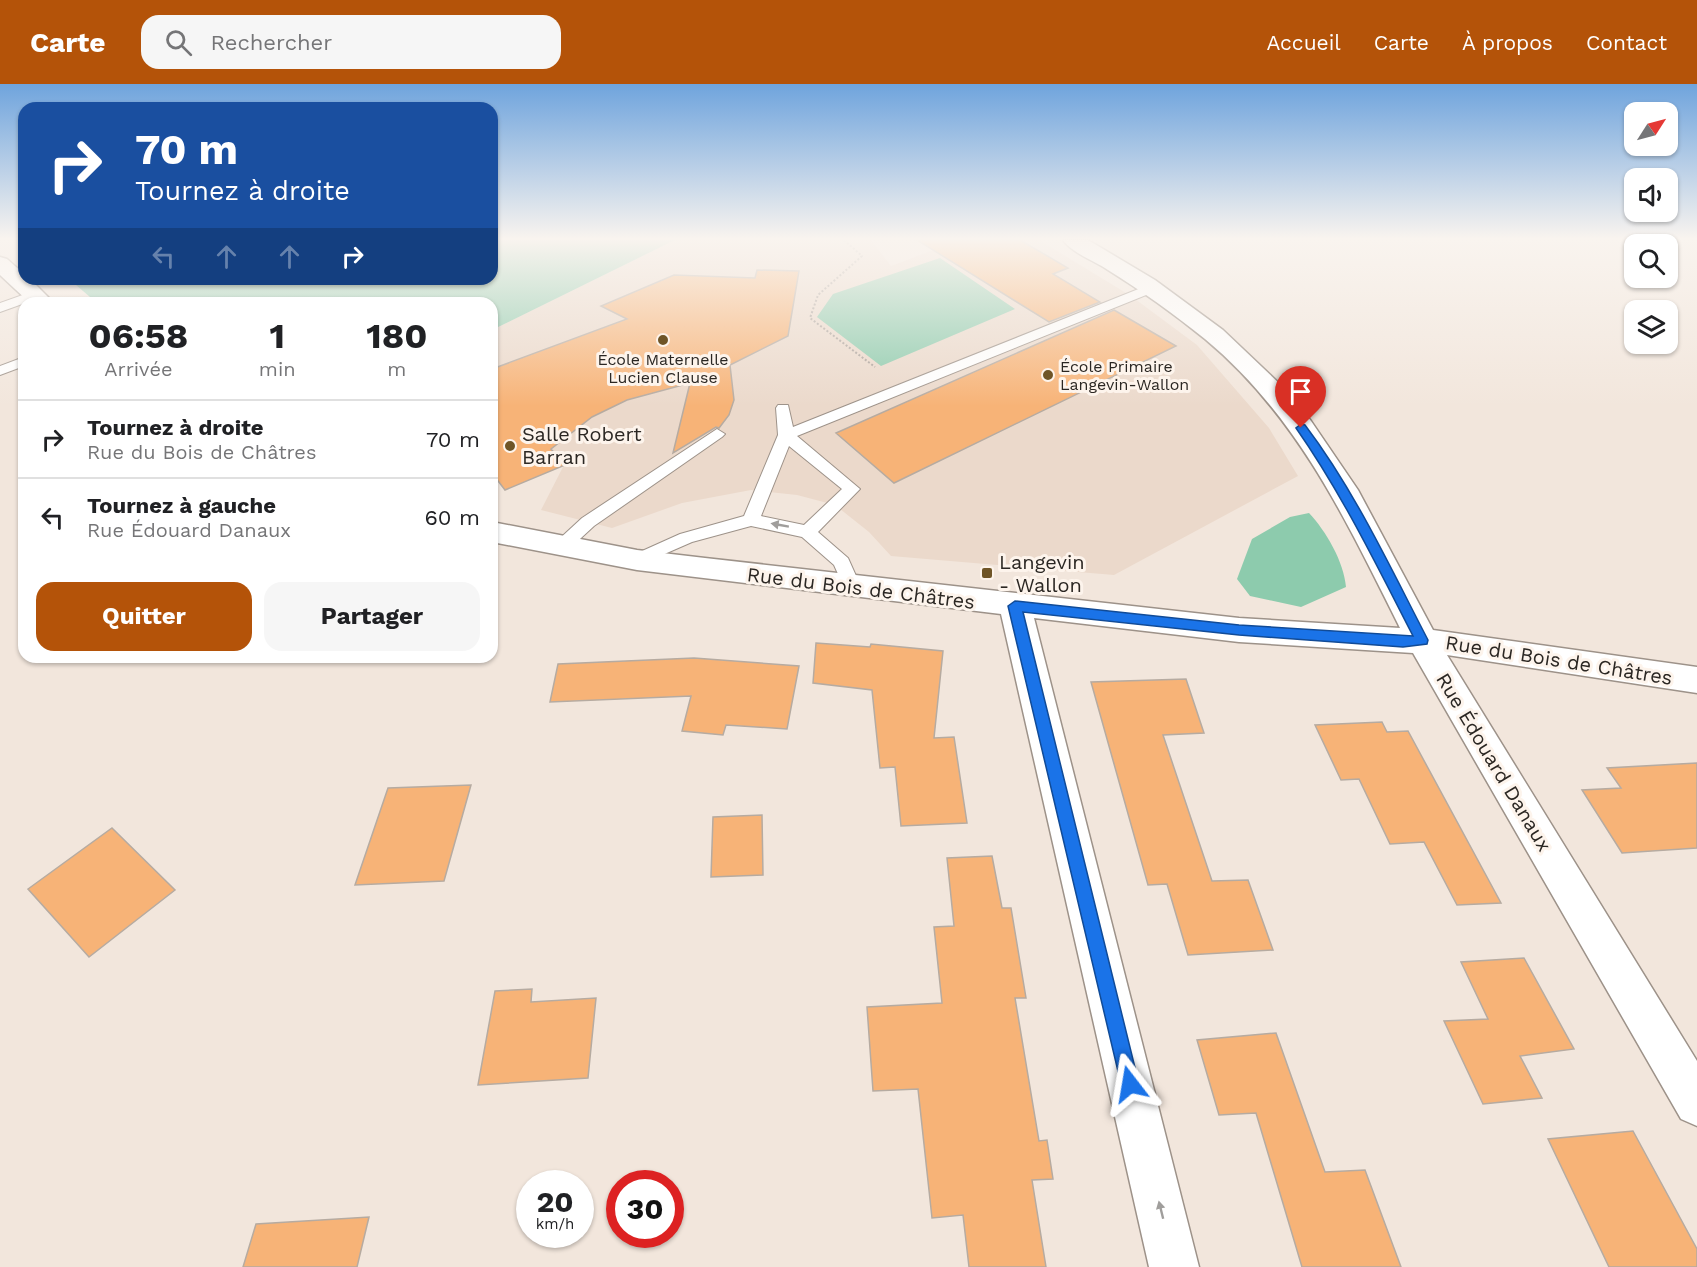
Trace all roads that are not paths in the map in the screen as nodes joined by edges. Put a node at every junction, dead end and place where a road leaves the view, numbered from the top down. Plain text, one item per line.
1 (1133, 295) edge
2 (1162, 295) edge
3 (18, 304) edge
4 (0, 308) edge
5 (18, 364) edge
6 (0, 371) edge
7 (783, 408) dead end
8 (717, 434) dead end
9 (786, 435) junction
10 (751, 520) junction
11 (807, 532) junction
12 (498, 533) edge
13 (562, 546) junction
14 (637, 560) junction
15 (852, 587) junction
16 (1015, 606) junction
17 (1422, 640) junction
18 (1697, 681) edge
19 (1697, 1103) edge
20 (1174, 1267) edge

1 - 9 lane
2 - 17 street, Rue Édouard Danaux
3 - 4 lane
5 - 6 lane
7 - 9 lane
8 - 13 lane
9 - 10 lane
9 - 11 lane
11 -> 10 lane
10 - 14 lane
11 - 15 lane
12 - 13 street, Rue du Bois de Châtres
13 - 14 street, Rue du Bois de Châtres
14 - 15 street, Rue du Bois de Châtres
15 - 16 street, Rue du Bois de Châtres
16 - 17 street, Rue du Bois de Châtres
20 -> 16 street
17 - 18 street, Rue du Bois de Châtres
17 - 19 street, Rue Édouard Danaux

